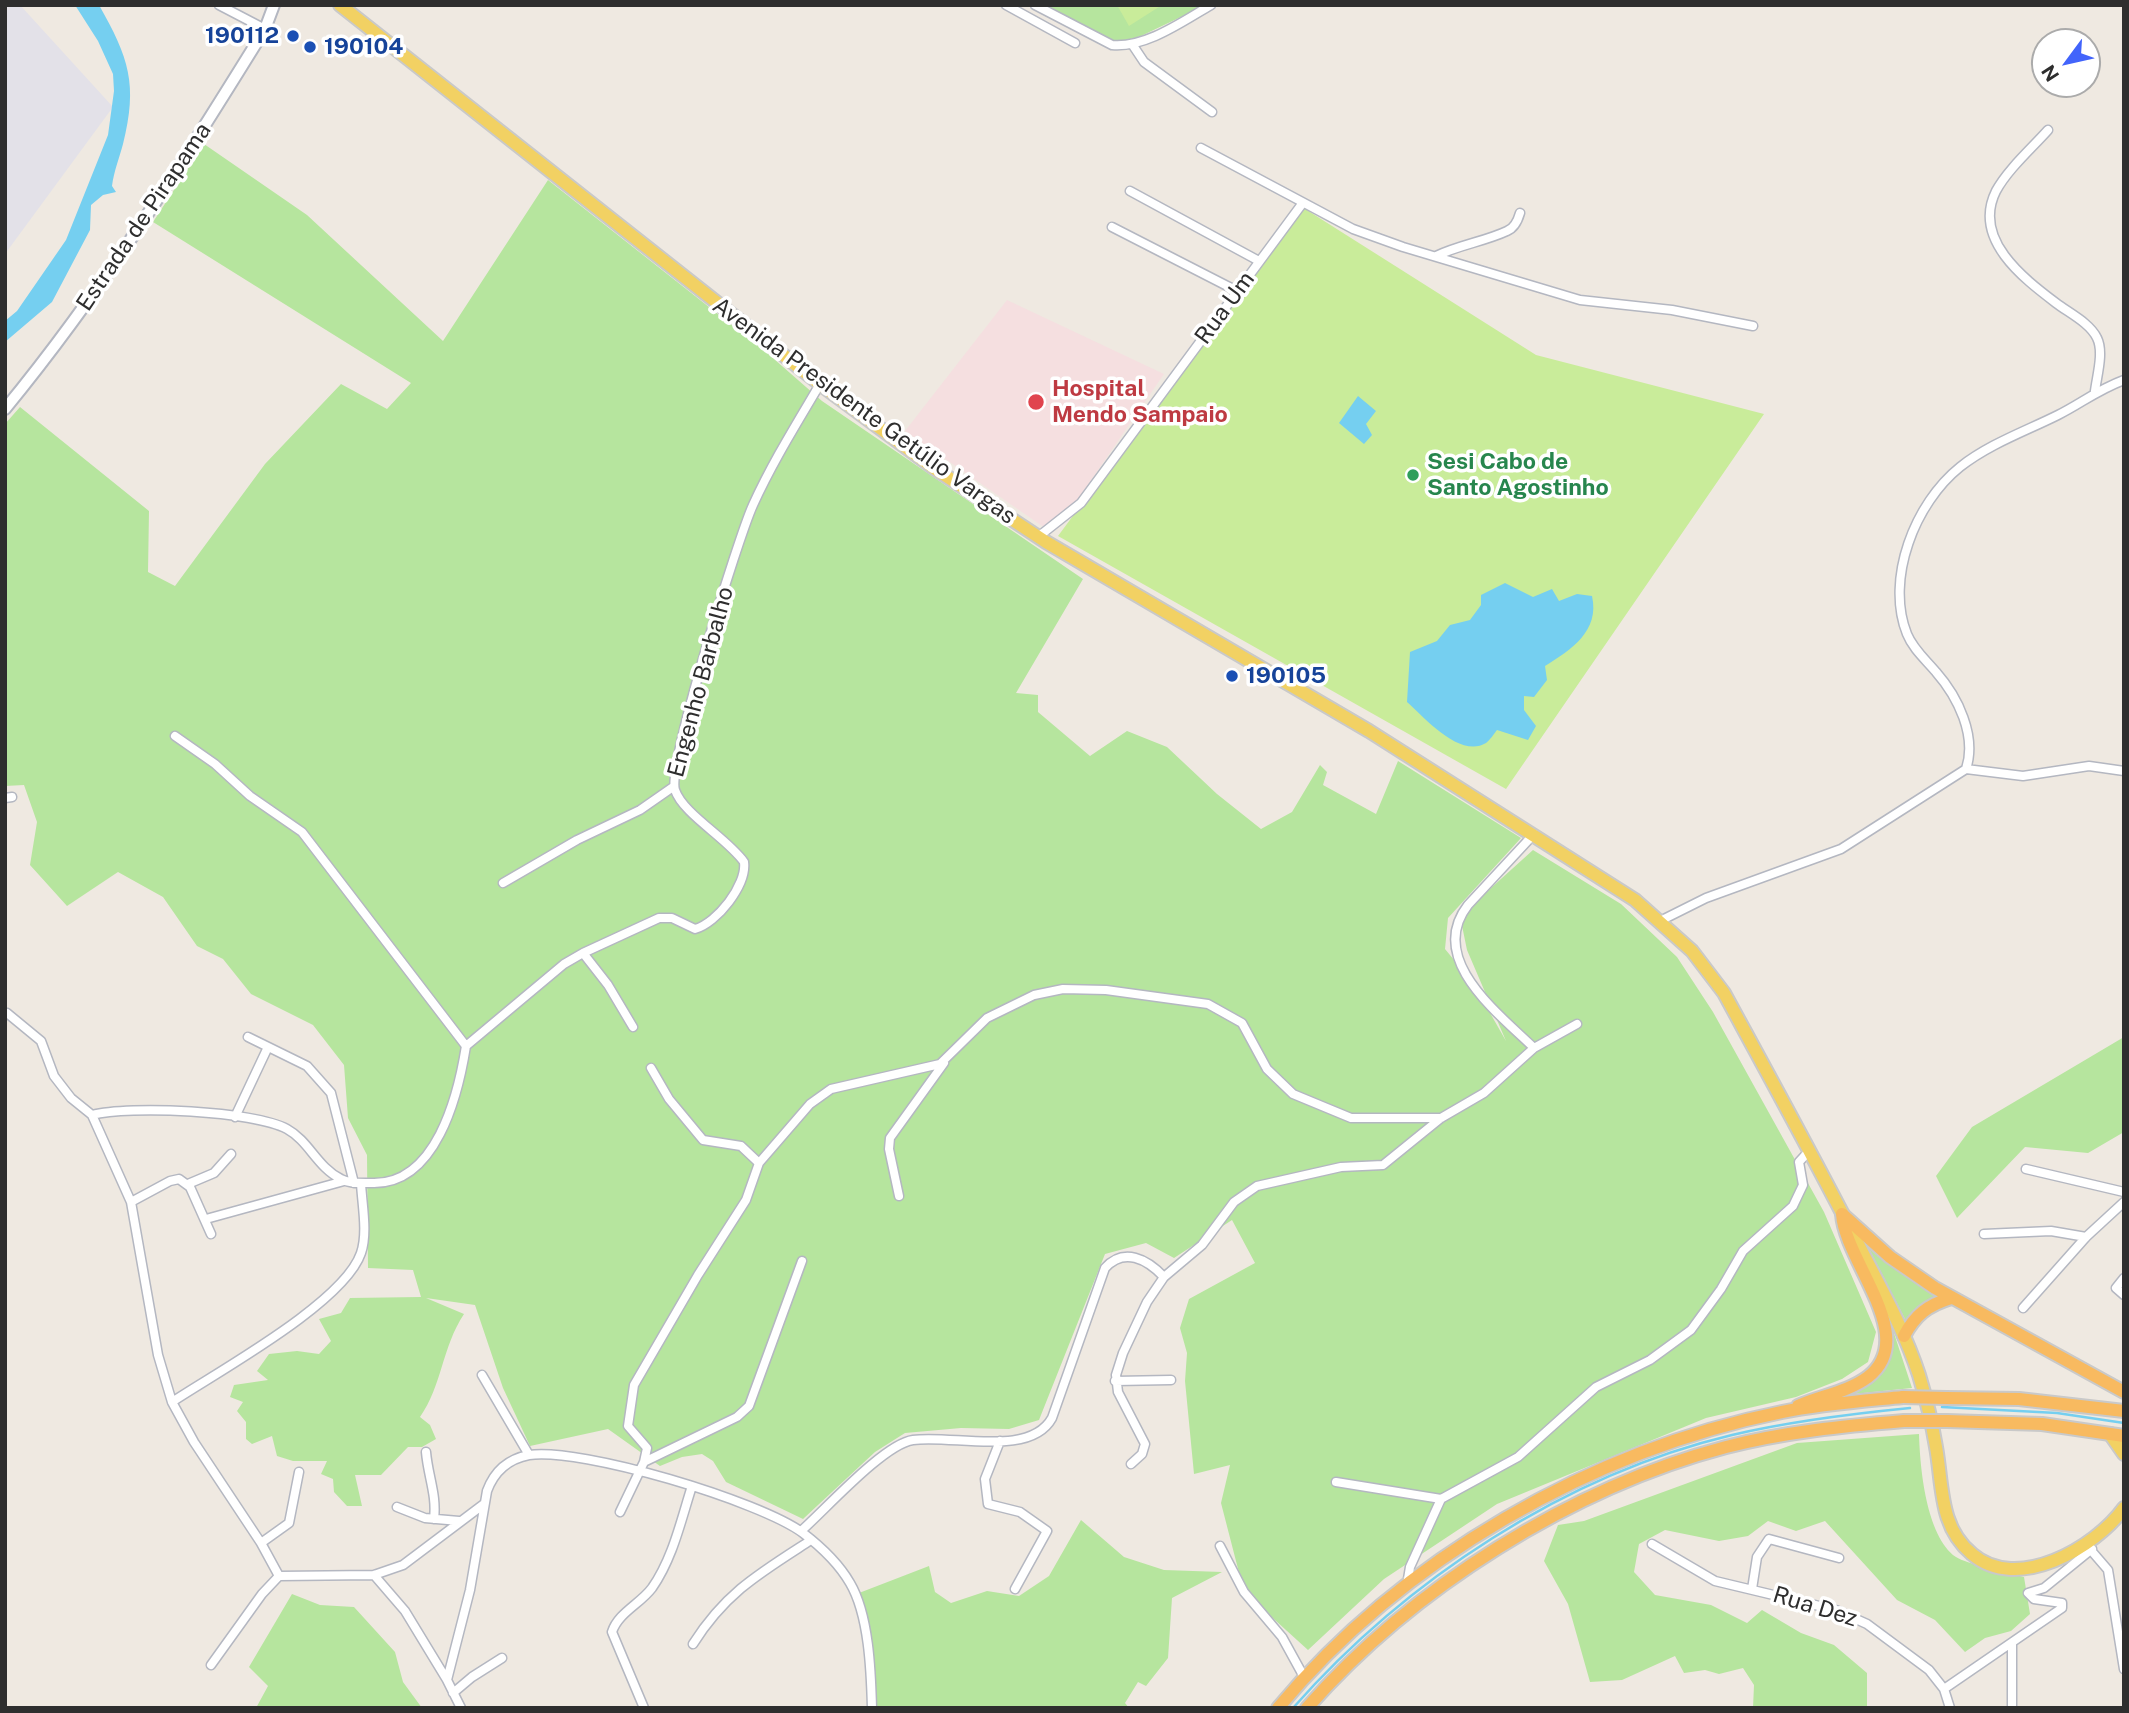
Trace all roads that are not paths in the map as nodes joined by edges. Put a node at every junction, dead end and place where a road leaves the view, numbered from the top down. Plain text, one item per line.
1 (219, 5) edge
2 (284, 5) edge
3 (340, 5) edge
4 (1006, 5) edge
5 (1034, 5) edge
6 (1211, 5) edge
7 (273, 11) edge
8 (265, 29) junction
9 (1075, 43) dead end
10 (1132, 44) junction
11 (1212, 112) dead end
12 (2048, 130) dead end
13 (1200, 148) dead end
14 (1130, 191) dead end
15 (1302, 204) junction
16 (1520, 212) dead end
17 (1112, 227) dead end
18 (1436, 256) junction
19 (1259, 261) junction
20 (1237, 291) junction
21 (1753, 326) dead end
22 (2124, 370) edge
23 (2122, 381) edge
24 (820, 384) junction
25 (2095, 391) junction
26 (5, 409) edge
27 (1038, 537) junction
28 (175, 736) dead end
29 (1966, 769) junction
30 (2124, 771) edge
31 (673, 787) junction
32 (1534, 834) junction
33 (503, 883) dead end
34 (1660, 921) junction
35 (583, 953) junction
36 (7, 1013) dead end
37 (1577, 1024) dead end
38 (632, 1027) dead end
39 (248, 1037) dead end
40 (466, 1046) junction
41 (268, 1047) junction
42 (1534, 1048) junction
43 (946, 1060) junction
44 (651, 1068) dead end
45 (92, 1115) junction
46 (235, 1117) junction
47 (1441, 1118) junction
48 (1810, 1150) junction
49 (231, 1154) dead end
50 (759, 1163) junction
51 (2026, 1169) dead end
52 (353, 1182) junction
53 (188, 1184) junction
54 (2124, 1192) edge
55 (899, 1196) dead end
56 (131, 1202) junction
57 (2124, 1202) edge
58 (1842, 1214) junction
59 (206, 1219) junction
60 (211, 1234) dead end
61 (1984, 1234) dead end
62 (2086, 1237) junction
63 (802, 1261) dead end
64 (1164, 1277) junction
65 (2124, 1278) edge
66 (2121, 1293) edge
67 (1951, 1298) junction
68 (2023, 1308) dead end
69 (1904, 1336) junction
70 (482, 1375) dead end
71 (1171, 1380) dead end
72 (1115, 1381) junction
73 (2121, 1388) edge
74 (172, 1402) junction
75 (1788, 1411) junction
76 (2124, 1411) edge
77 (2110, 1434) junction
78 (2124, 1436) edge
79 (1000, 1441) junction
80 (426, 1452) dead end
81 (2124, 1454) edge
82 (529, 1455) junction
83 (645, 1462) junction
84 (1131, 1464) dead end
85 (638, 1471) junction
86 (299, 1472) dead end
87 (1336, 1482) dead end
88 (692, 1486) junction
89 (1441, 1499) junction
90 (484, 1504) junction
91 (397, 1507) dead end
92 (2124, 1508) edge
93 (620, 1511) dead end
94 (434, 1519) junction
95 (459, 1521) junction
96 (2124, 1522) edge
97 (2107, 1528) junction
98 (801, 1531) junction
99 (811, 1540) junction
100 (261, 1543) junction
101 (1653, 1544) dead end
102 (1220, 1546) dead end
103 (2088, 1547) junction
104 (1839, 1558) dead end
105 (374, 1574) junction
106 (279, 1576) junction
107 (1407, 1585) junction
108 (1015, 1589) dead end
109 (1752, 1589) junction
110 (2120, 1620) edge
111 (693, 1644) dead end
112 (2012, 1645) junction
113 (502, 1658) dead end
114 (211, 1665) dead end
115 (2124, 1669) edge
116 (1304, 1677) junction
117 (447, 1680) junction
118 (1944, 1689) junction
119 (453, 1693) junction
120 (461, 1708) edge
121 (644, 1708) edge
122 (872, 1708) edge
123 (1278, 1708) edge
124 (1307, 1708) edge
125 (1950, 1708) edge
126 (2012, 1708) edge

1 - 8 street
2 - 7 main road, Estrada de Pirapama
3 - 24 main road, Avenida Presidente Getúlio Vargas
4 - 9 street
5 - 10 street
6 - 10 street
7 - 8 main road, Estrada de Pirapama
8 - 26 main road, Estrada de Pirapama
10 - 11 street
12 - 25 street
13 - 15 street
14 - 19 street
15 - 18 street
15 - 19 street, Rua Um
16 - 18 street
17 - 20 street
18 - 21 street
19 - 20 street, Rua Um
20 - 27 street, Rua Um
22 - 23 street
23 - 25 street
24 - 27 main road, Avenida Presidente Getúlio Vargas
24 - 31 street, Engenho Barbalho
25 - 29 street
27 - 32 main road, Avenida Presidente Getúlio Vargas
28 - 40 street
29 - 30 street
29 - 34 street
31 - 33 street
31 - 35 street, Engenho Barbalho
32 - 34 main road, Avenida Presidente Getúlio Vargas
32 - 42 street
34 - 48 main road, Avenida Presidente Getúlio Vargas
35 - 38 street
35 - 40 street, Engenho Barbalho
36 - 45 street
37 - 42 street
39 - 41 street
40 - 52 street
41 - 46 street
41 - 52 street
42 - 47 street
43 - 47 street
43 - 50 street
43 - 55 street
44 - 50 street
45 - 46 street
45 - 56 street
46 - 52 street
47 - 64 street
48 - 58 main road, Avenida Presidente Getúlio Vargas
48 - 89 street
49 - 53 street
50 - 83 street
51 - 54 street
52 - 59 street
52 - 74 street
53 - 56 street
53 - 59 street
56 - 74 street
57 - 62 street
58 - 67 highway
58 - 69 main road, Avenida Presidente Getúlio Vargas
58 - 75 highway
59 - 60 street
61 - 62 street
62 - 68 street
63 - 83 street
64 - 72 street
64 - 79 street
65 - 66 street
67 - 69 highway
67 - 73 highway
69 - 103 main road, Avenida Presidente Getúlio Vargas
70 - 82 street
71 - 72 street
72 - 84 street
74 - 100 street
75 - 76 highway, bridge
75 - 107 highway
77 - 78 highway
77 - 81 main road
77 - 124 highway, bridge
79 - 98 street
79 - 108 street
80 - 94 street
82 - 85 street
82 - 90 street
83 - 85 street
85 - 88 street
85 - 93 street
86 - 100 street
87 - 89 street
88 - 98 street
88 - 121 street
89 - 107 street
90 - 95 street
90 - 117 street
91 - 94 street
92 - 97 main road
94 - 95 street
95 - 105 street
96 - 97 main road
97 - 103 main road, Avenida Presidente Getúlio Vargas
98 - 99 street
99 - 111 street
99 - 122 street
100 - 106 street
101 - 109 street, Rua Dez
102 - 116 street
103 - 110 street
103 - 112 street
104 - 109 street
105 - 106 street
105 - 117 street
106 - 114 street
107 - 116 highway
109 - 118 street, Rua Dez
110 - 115 street
112 - 118 street
112 - 126 street
113 - 119 street
116 - 123 highway
117 - 119 street
118 - 125 street, Rua Dez
119 - 120 street

